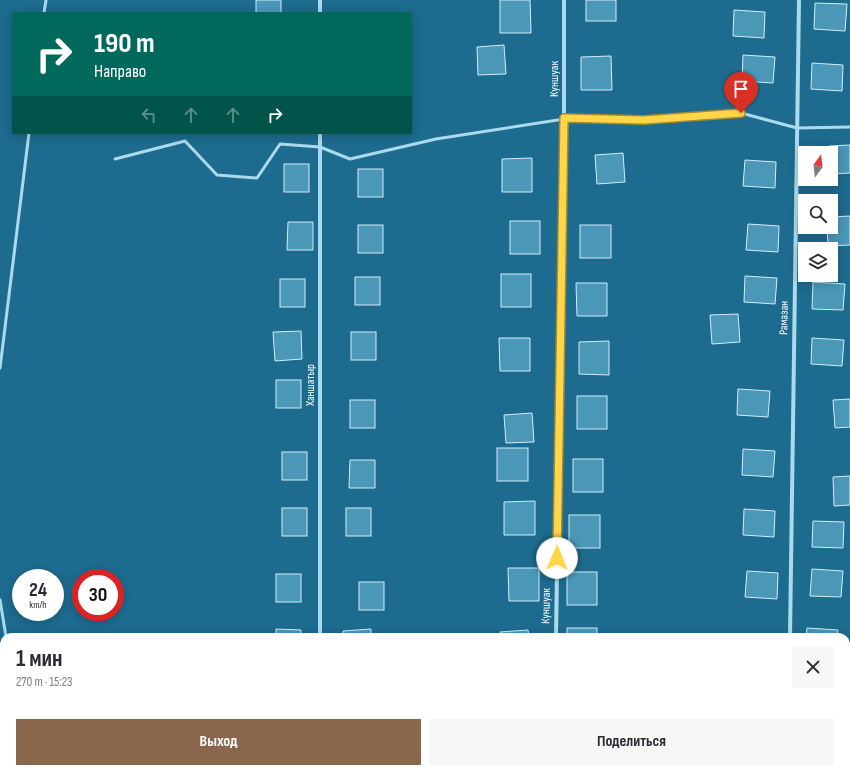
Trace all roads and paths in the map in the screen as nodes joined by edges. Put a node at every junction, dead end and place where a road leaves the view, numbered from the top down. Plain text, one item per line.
1 (46, 0) edge
2 (320, 0) edge
3 (564, 0) edge
4 (799, 0) edge
5 (44, 12) edge
6 (320, 12) edge
7 (564, 118) junction
8 (850, 127) edge
9 (797, 128) junction
10 (29, 134) edge
11 (320, 134) edge
12 (320, 147) junction
13 (115, 159) dead end
14 (0, 368) edge
15 (0, 600) edge
16 (5, 633) edge
17 (320, 633) edge
18 (556, 633) edge
19 (790, 633) edge

1 - 5 lane
2 - 6 street
3 - 7 street, Куншуак
4 - 9 street, Рамазан
7 - 9 lane
7 - 12 lane
7 - 18 street, Куншуак
8 - 9 lane
9 - 19 street, Рамазан
10 - 14 lane
11 - 12 street, Ханшатыр
12 - 13 lane
12 - 17 street, Ханшатыр
15 - 16 lane

